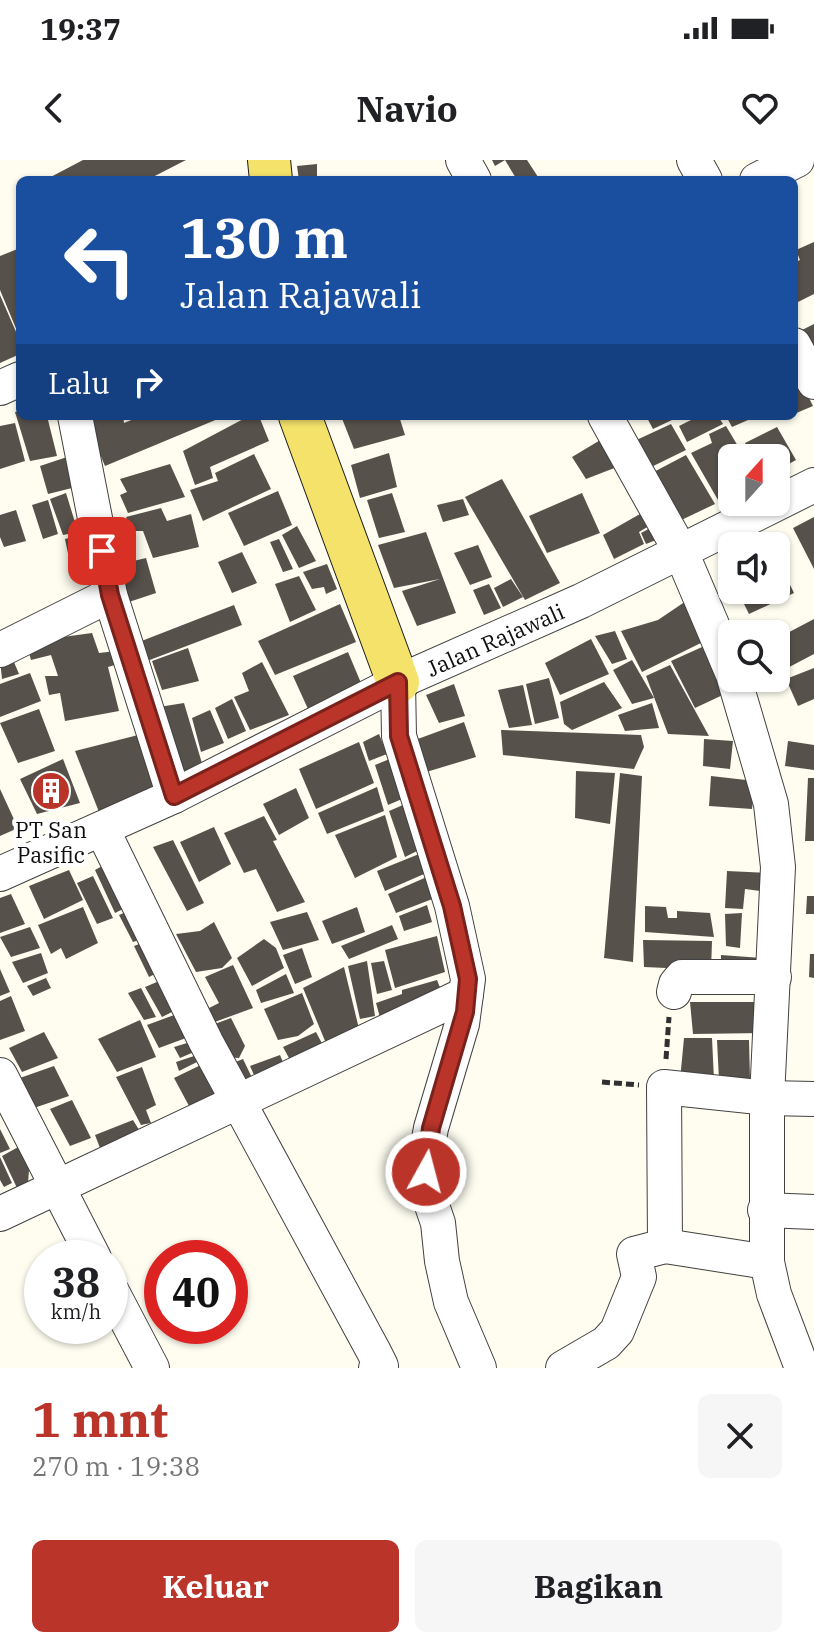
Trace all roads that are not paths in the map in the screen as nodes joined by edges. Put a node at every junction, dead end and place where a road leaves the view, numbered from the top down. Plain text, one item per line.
1 (797, 160) edge
2 (765, 176) edge
3 (798, 352) edge
4 (814, 382) edge
5 (76, 420) edge
6 (301, 420) edge
7 (607, 420) edge
8 (814, 485) edge
9 (681, 552) junction
10 (110, 595) junction
11 (718, 639) edge
12 (0, 650) edge
13 (398, 682) junction
14 (738, 692) edge
15 (174, 796) junction
16 (102, 829) junction
17 (0, 874) edge
18 (774, 977) junction
19 (674, 992) road end
20 (466, 994) junction
21 (0, 1075) edge
22 (767, 1098) junction
23 (814, 1099) edge
24 (238, 1103) junction
25 (57, 1187) junction
26 (765, 1210) junction
27 (814, 1212) edge
28 (0, 1214) edge
29 (85, 1240) edge
30 (665, 1246) junction
31 (767, 1262) junction
32 (128, 1322) edge
33 (380, 1367) edge
34 (152, 1368) edge
35 (479, 1368) edge
36 (563, 1368) edge
37 (802, 1368) edge

1 - 2 street
3 - 4 street
5 - 10 street
6 - 13 main road
7 - 9 street
8 - 9 street, Jalan Rajawali
9 - 11 street
9 - 13 street, Jalan Rajawali
10 - 12 street
10 - 15 street
13 - 15 street, Jalan Rajawali
13 - 20 street
14 - 18 street
15 - 16 street, Jalan Rajawali
16 - 17 street, Jalan Rajawali
16 - 24 street
18 - 19 street
18 - 22 street
20 - 24 street
20 - 35 street
21 - 25 street
22 - 23 street
22 - 26 street
22 - 30 street
24 - 25 street
24 - 33 street
25 - 28 street
25 - 29 street
26 - 27 street
26 - 31 street
30 - 31 street
30 - 36 street
31 - 37 street
32 - 34 street

